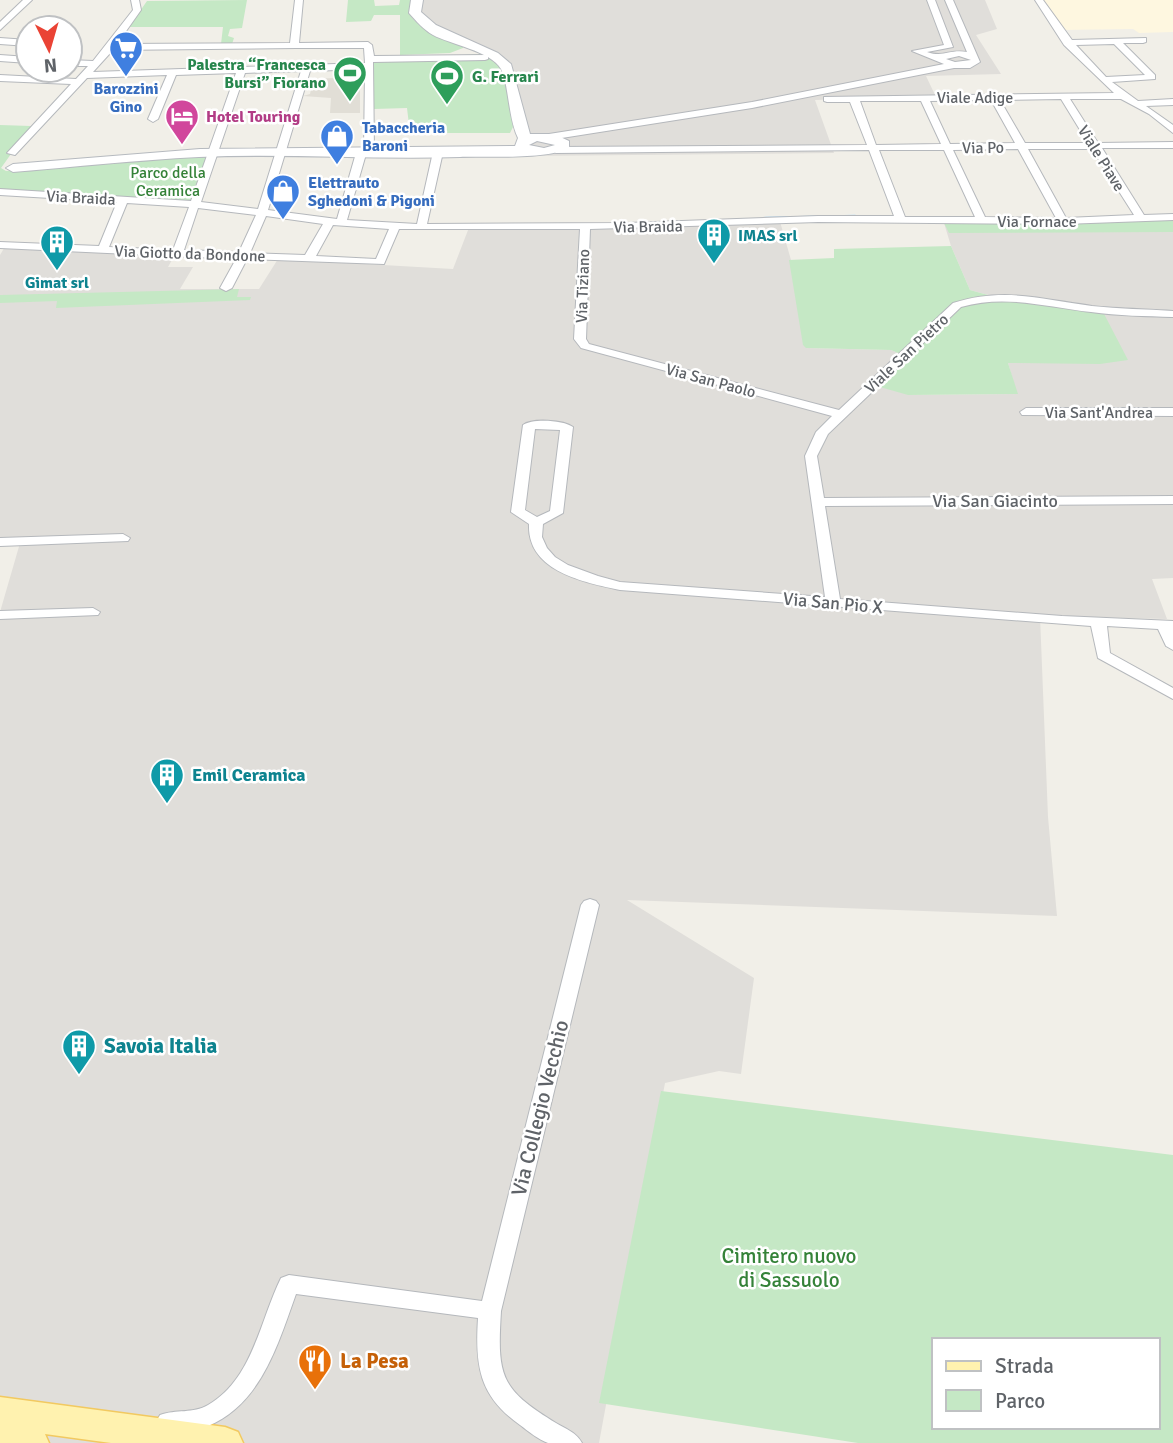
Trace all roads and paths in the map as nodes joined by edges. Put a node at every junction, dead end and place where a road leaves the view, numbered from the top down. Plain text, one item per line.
1 (28, 0) edge
2 (135, 0) edge
3 (299, 0) edge
4 (417, 0) edge
5 (931, 0) edge
6 (949, 0) edge
7 (1039, 0) edge
8 (428, 26) junction
9 (0, 27) edge
10 (461, 40) junction
11 (1143, 40) dead end
12 (1116, 41) junction
13 (294, 46) junction
14 (113, 47) junction
15 (1070, 47) junction
16 (476, 53) junction
17 (967, 54) junction
18 (500, 60) junction
19 (942, 61) junction
20 (371, 62) junction
21 (84, 64) edge
22 (96, 64) junction
23 (306, 68) junction
24 (242, 70) junction
25 (173, 72) junction
26 (507, 73) junction
27 (84, 76) edge
28 (84, 79) edge
29 (1106, 80) junction
30 (76, 84) edge
31 (1124, 96) junction
32 (994, 97) junction
33 (1064, 97) junction
34 (924, 98) junction
35 (827, 99) dead end
36 (854, 99) junction
37 (1173, 102) edge
38 (1138, 103) junction
39 (153, 119) dead end
40 (1173, 130) edge
41 (582, 134) junction
42 (543, 143) junction
43 (1020, 146) junction
44 (1095, 146) junction
45 (1173, 146) edge
46 (947, 147) junction
47 (873, 148) junction
48 (641, 149) junction
49 (658, 150) junction
50 (365, 152) junction
51 (441, 152) junction
52 (284, 153) junction
53 (213, 154) junction
54 (8, 165) edge
55 (0, 182) edge
56 (0, 194) edge
57 (124, 200) junction
58 (194, 204) junction
59 (262, 212) junction
60 (1173, 217) edge
61 (1141, 218) junction
62 (901, 219) junction
63 (982, 221) junction
64 (1063, 221) junction
65 (335, 223) junction
66 (395, 227) junction
67 (585, 227) junction
68 (421, 228) junction
69 (0, 245) edge
70 (103, 249) junction
71 (178, 252) junction
72 (245, 255) junction
73 (309, 258) junction
74 (226, 288) dead end
75 (1173, 314) edge
76 (582, 344) joint
77 (1026, 412) dead end
78 (1173, 412) edge
79 (841, 414) junction
80 (1173, 500) edge
81 (818, 502) junction
82 (536, 522) junction
83 (123, 538) dead end
84 (0, 542) edge
85 (833, 603) junction
86 (93, 612) dead end
87 (0, 615) edge
88 (1096, 622) junction
89 (1170, 622) edge
90 (1173, 646) edge
91 (1173, 694) edge
92 (590, 905) dead end
93 (490, 1311) junction
94 (4, 1421) edge
95 (31, 1443) edge
96 (225, 1443) edge
97 (570, 1443) edge

1 - 9 street
2 - 14 street
3 - 13 street
4 - 8 street
5 - 19 street
6 - 17 street
7 - 15 street
8 - 10 street
8 - 16 street
10 - 16 street
10 - 18 street
11 - 12 street
12 - 15 street
12 - 29 street
13 - 14 street
13 - 20 street
14 - 22 street
15 - 29 street
16 - 18 street
16 - 20 street
16 - 26 street
17 - 19 street
17 - 19 street
18 - 26 street
19 - 41 street
20 - 23 street
20 - 50 street
21 - 22 street
22 - 27 street
23 - 24 street
23 - 52 street
24 - 25 street
24 - 53 street
25 - 28 street
25 - 39 street
26 - 42 street
29 - 31 street
30 - 54 street
31 - 33 street, Viale Adige
31 - 38 street
32 - 33 street, Viale Adige
32 - 34 street, Viale Adige
32 - 43 street
33 - 44 street, Viale Piave
34 - 36 street, Viale Adige
34 - 46 street
35 - 36 street, Viale Adige
36 - 47 street
37 - 38 street
38 - 40 street
41 - 42 street
41 - 48 street
42 - 48 street
42 - 49 street
42 - 51 street
43 - 44 street, Via Po
43 - 46 street, Via Po
43 - 64 street
44 - 45 street, Via Po
44 - 61 street, Viale Piave
46 - 47 street, Via Po
46 - 63 street
47 - 49 street, Via Po
47 - 62 street
48 - 49 street
50 - 51 street
50 - 52 street
50 - 65 street
51 - 68 street
52 - 53 street
52 - 59 street
53 - 54 street
53 - 58 street
54 - 55 street
56 - 57 street, Via Braida
57 - 58 street, Via Braida
57 - 70 street
58 - 59 street, Via Braida
58 - 71 street
59 - 65 street, Via Braida
59 - 72 street
60 - 61 street, Via Fornace
61 - 64 street, Via Fornace
62 - 63 street, Via Fornace
62 - 67 street, Via Braida
63 - 64 street, Via Fornace
65 - 66 street, Via Braida
65 - 73 street
66 - 68 street, Via Braida
66 - 73 street, Via Giotto da Bondone
67 - 68 street, Via Braida
67 - 76 street, Via Tiziano
69 - 70 street, Via Giotto da Bondone
70 - 71 street, Via Giotto da Bondone
71 - 72 street, Via Giotto da Bondone
72 - 73 street, Via Giotto da Bondone
72 - 74 street
75 - 79 street, Viale San Pietro
76 - 79 street, Via San Paolo
77 - 78 street, Via Sant'Andrea
79 - 81 street, Viale San Pietro
80 - 81 street, Via San Giacinto
81 - 85 street, Viale San Pietro
82 - 82 street, Via San Pio X
82 - 85 street, Via San Pio X
83 - 84 street
85 - 88 street, Via San Pio X
86 - 87 street
88 - 89 street, Via San Pio X
88 - 91 street
89 - 90 street
92 - 93 street, Via Collegio Vecchio
93 - 94 street
93 - 97 street, Via Collegio Vecchio
94 - 95 main road
94 - 96 main road

